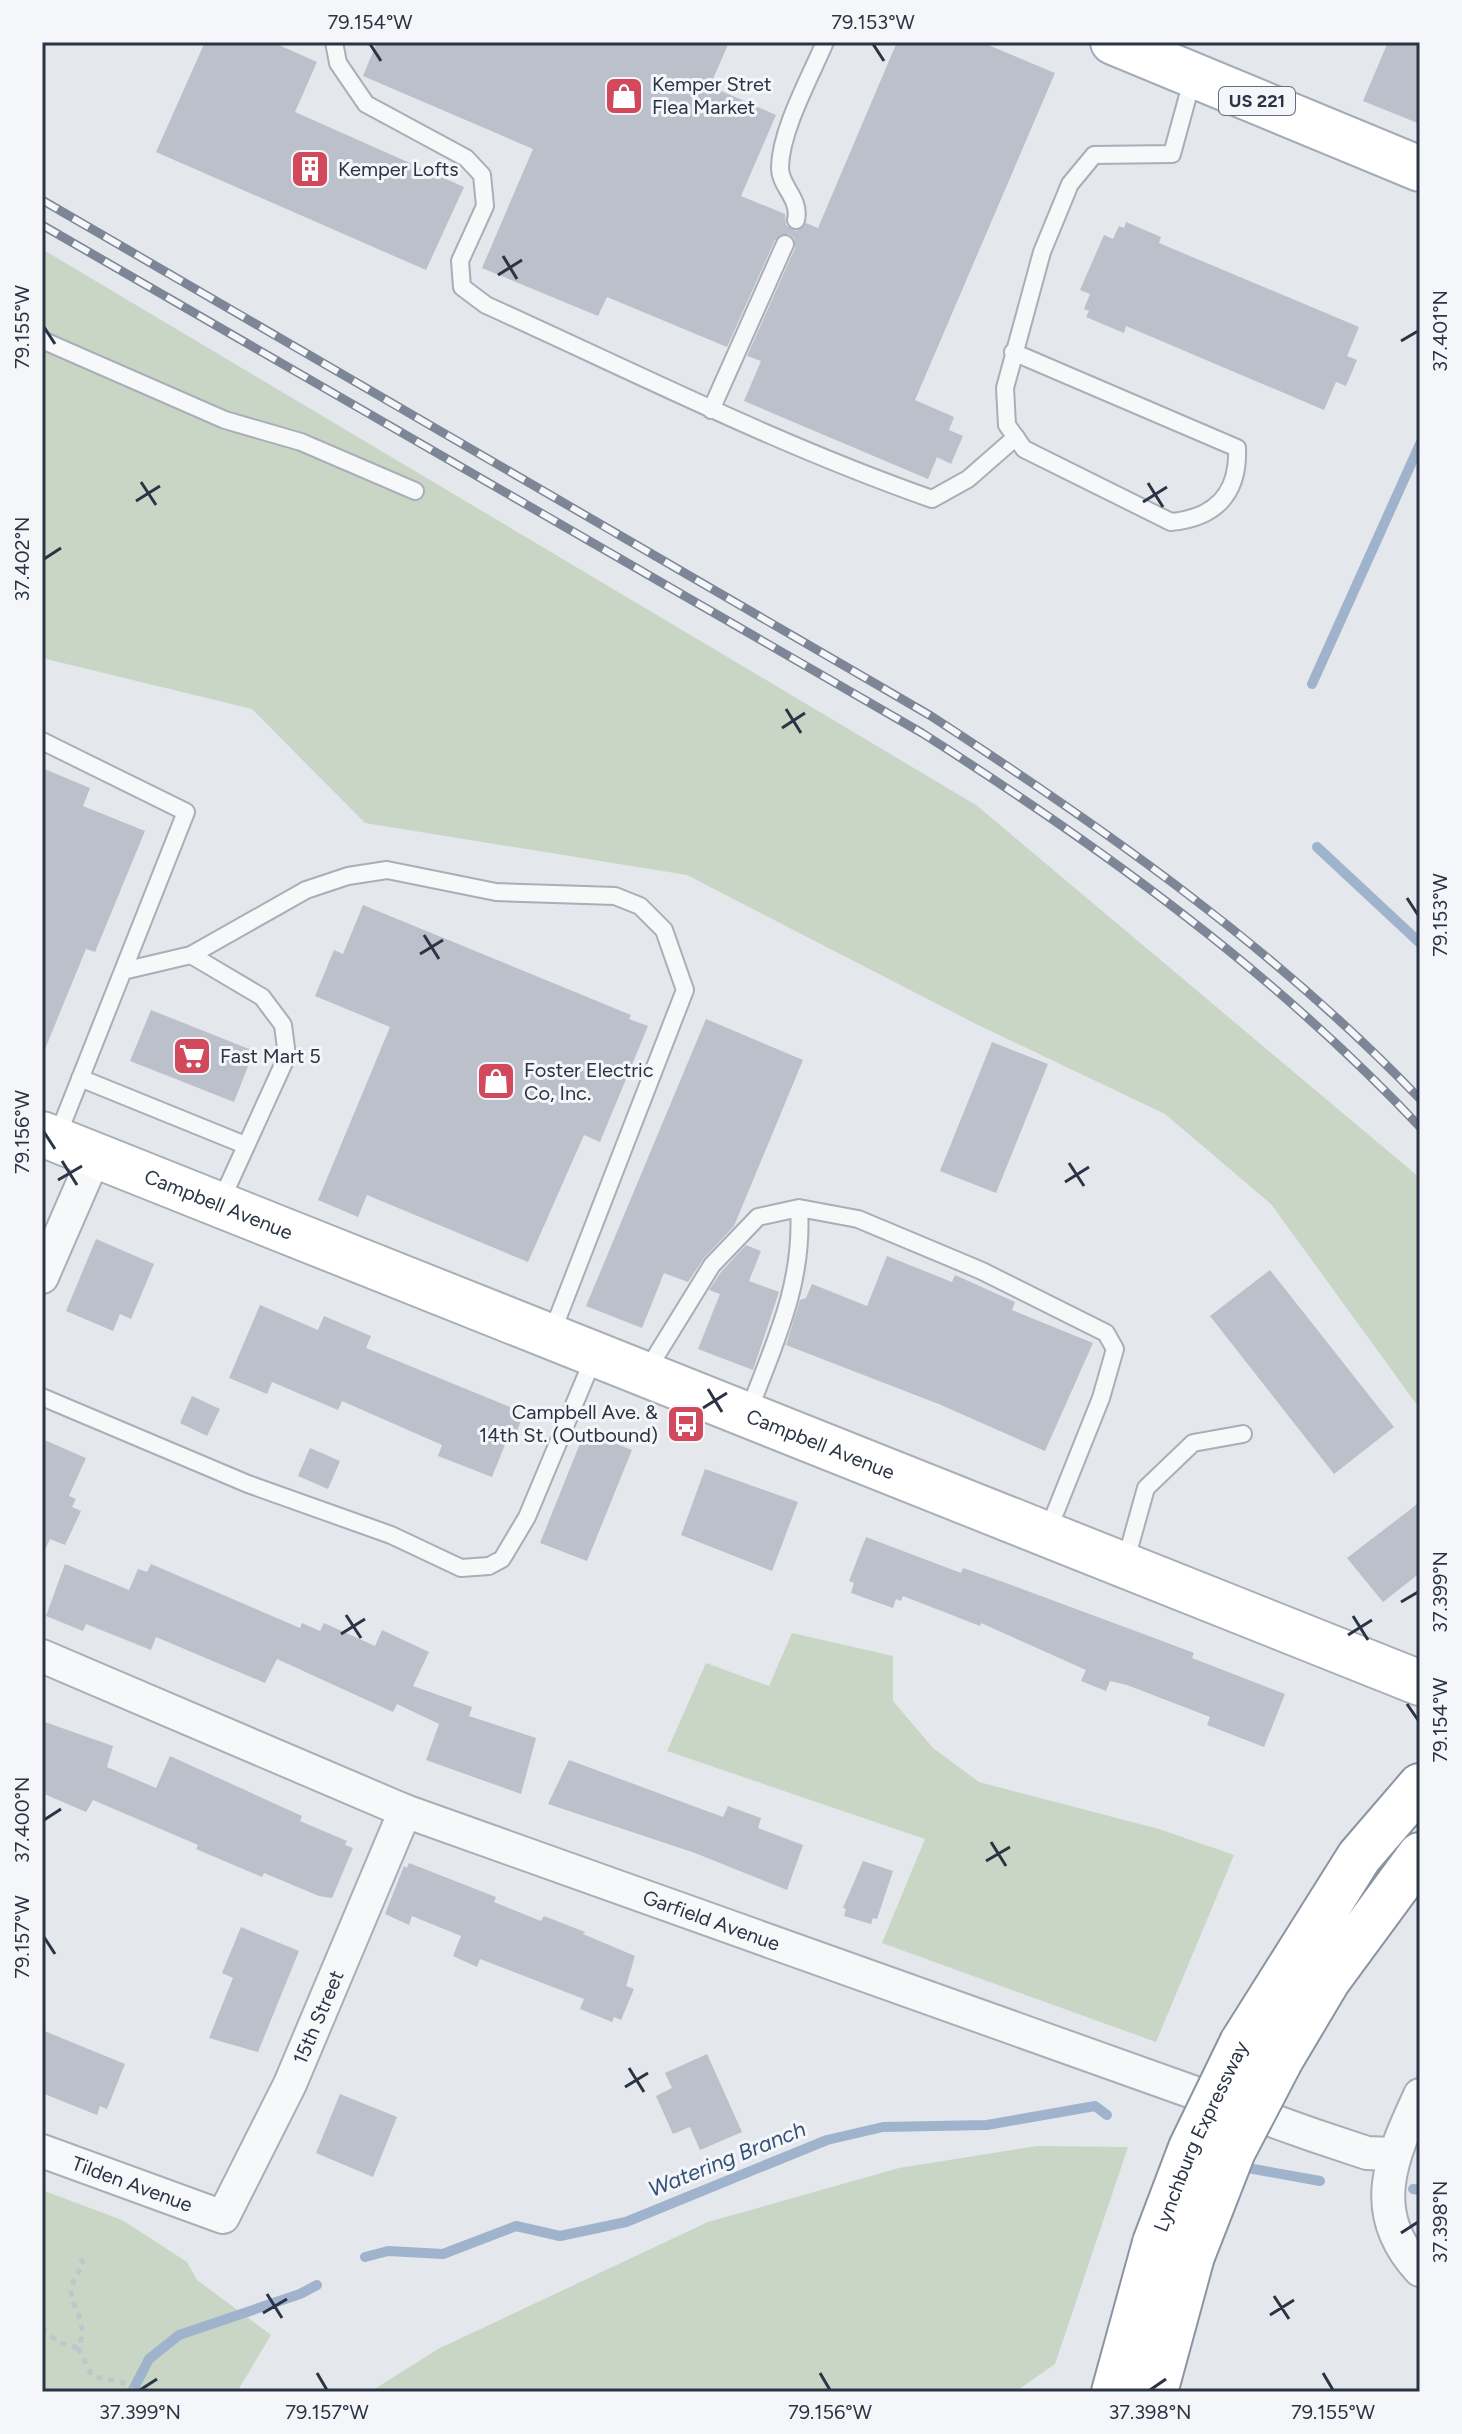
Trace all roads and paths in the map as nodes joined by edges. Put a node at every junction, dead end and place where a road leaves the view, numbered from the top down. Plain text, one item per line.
1 (334, 42) edge
2 (825, 42) edge
3 (1113, 42) edge
4 (1194, 75) junction
5 (1420, 169) edge
6 (796, 220) dead end
7 (785, 244) dead end
8 (42, 340) edge
9 (1013, 352) junction
10 (711, 410) junction
11 (1016, 437) junction
12 (415, 491) dead end
13 (42, 741) edge
14 (191, 955) junction
15 (123, 971) junction
16 (80, 1078) junction
17 (64, 1143) edge
18 (245, 1145) junction
19 (220, 1204) junction
20 (799, 1208) junction
21 (42, 1277) edge
22 (551, 1335) junction
23 (596, 1352) junction
24 (646, 1372) junction
25 (42, 1397) edge
26 (748, 1413) junction
27 (1243, 1434) dead end
28 (1047, 1533) junction
29 (1124, 1564) junction
30 (42, 1656) edge
31 (1420, 1683) edge
32 (1420, 1786) edge
33 (405, 1811) junction
34 (1420, 1855) edge
35 (1261, 2051) junction
36 (1420, 2095) edge
37 (42, 2151) edge
38 (1392, 2154) junction
39 (223, 2217) joint
40 (1173, 2250) junction
41 (79, 2257) dead end
42 (1420, 2270) edge
43 (42, 2328) edge
44 (78, 2348) junction
45 (132, 2391) edge
46 (1114, 2392) edge
47 (1155, 2392) edge

1 - 10 lane
2 - 6 lane
3 - 4 main road, US 221
4 - 5 main road, US 221
4 - 9 lane
7 - 10 lane
8 - 12 lane
9 - 11 lane
9 - 11 lane
10 - 11 lane
13 - 15 lane
14 - 15 lane
14 - 18 lane
14 - 22 lane
15 - 16 lane
16 - 17 lane
16 - 18 lane
17 - 19 main road, Campbell Avenue
17 - 21 street
18 - 19 lane
19 - 22 main road, Campbell Avenue
20 - 24 lane
20 - 26 lane
20 - 28 lane
22 - 23 main road, Campbell Avenue
23 - 24 main road, Campbell Avenue
23 - 25 lane
24 - 26 main road, Campbell Avenue
26 - 28 main road, Campbell Avenue
27 - 29 lane
28 - 29 main road, Campbell Avenue
29 - 31 main road, Campbell Avenue
30 - 33 street, Garfield Avenue
32 - 35 main road, Lynchburg Expressway
33 - 38 street, Garfield Avenue
33 - 39 street, 15th Street
34 - 35 main road, Lynchburg Expressway
35 - 40 main road, Lynchburg Expressway, bridge
36 - 38 street
37 - 39 street, Tilden Avenue
38 - 42 street
40 - 46 main road, Lynchburg Expressway
40 - 47 main road, Lynchburg Expressway
41 - 44 path
43 - 44 path
44 - 45 path

